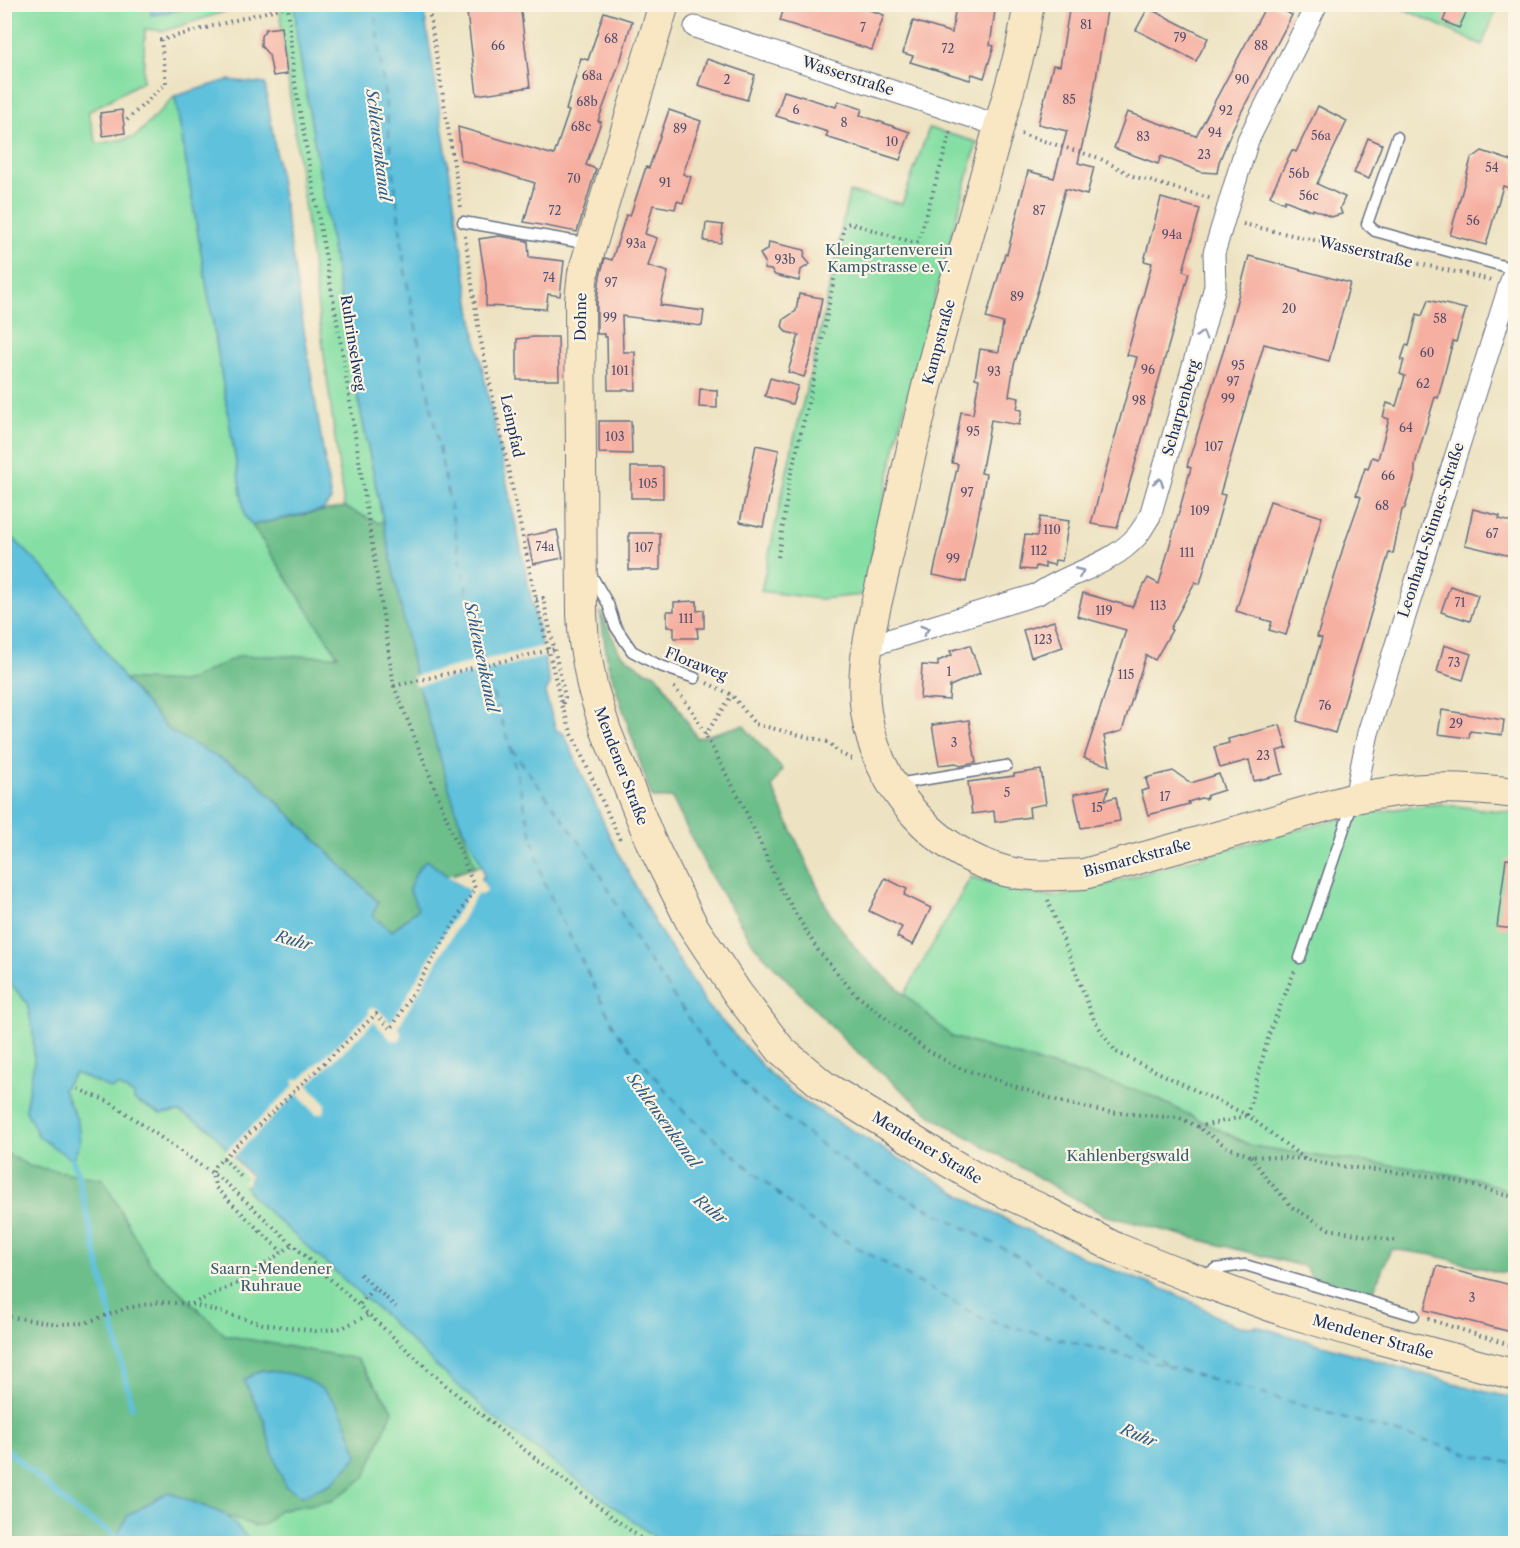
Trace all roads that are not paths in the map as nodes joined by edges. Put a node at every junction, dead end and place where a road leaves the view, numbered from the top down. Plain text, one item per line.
1 (664, 4) edge
2 (1029, 4) edge
3 (1317, 4) edge
4 (695, 27) dead end
5 (1000, 126) junction
6 (1397, 137) dead end
7 (463, 222) road end
8 (590, 244) junction
9 (1513, 273) edge
10 (581, 557) junction
11 (584, 642) joint
12 (869, 646) junction
13 (695, 678) road end
14 (1006, 766) dead end
15 (893, 784) junction
16 (1515, 793) edge
17 (1355, 798) junction
18 (1300, 958) road end
19 (1199, 1280) junction
20 (1414, 1315) road end
21 (1515, 1375) edge

1 - 8 street, Dohne
2 - 5 street, Kampstraße
12 -> 3 street, Scharpenberg
4 - 5 street, Wasserstraße
5 - 12 street, Kampstraße
6 - 9 lane
7 - 8 lane
8 - 10 street, Dohne
9 - 17 street, Leonhard-Stinnes-Straße
10 - 11 street, Dohne
10 - 13 lane, Floraweg
11 - 19 street, Mendener Straße
12 - 15 street, Bismarckstraße
14 - 15 lane
15 - 17 street, Bismarckstraße
16 - 17 street, Bismarckstraße
17 - 18 lane
19 - 20 lane
19 - 21 street, Mendener Straße

